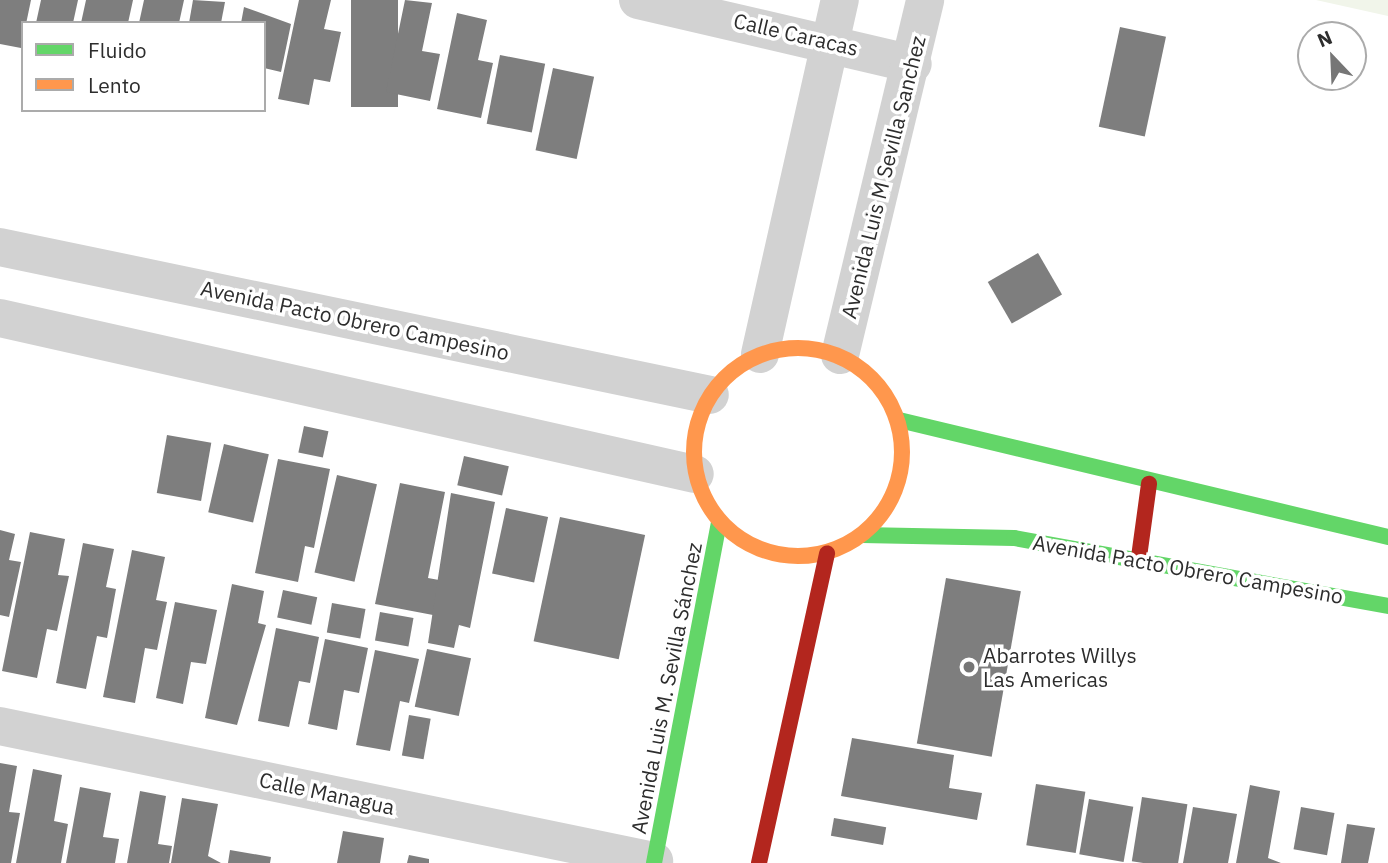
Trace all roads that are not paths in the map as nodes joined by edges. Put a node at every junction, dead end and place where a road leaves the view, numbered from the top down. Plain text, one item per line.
1 (638, 0) edge
2 (840, 0) edge
3 (925, 0) edge
4 (831, 40) junction
5 (913, 64) junction
6 (0, 247) edge
7 (0, 318) edge
8 (760, 354) junction
9 (840, 355) junction
10 (710, 395) junction
11 (899, 420) junction
12 (695, 474) junction
13 (1149, 484) junction
14 (719, 521) junction
15 (862, 536) junction
16 (1388, 537) edge
17 (827, 553) junction
18 (1139, 557) junction
19 (1388, 606) edge
20 (0, 726) edge
21 (654, 862) edge
22 (759, 863) edge

1 - 4 street, Calle Caracas
2 - 4 street
3 - 5 street, Avenida Luis M Sevilla Sanchez
4 - 5 street, Calle Caracas
4 - 8 street
5 - 9 street, Avenida Luis M Sevilla Sanchez
6 - 10 street, Avenida Pacto Obrero Campesino
7 - 12 street
8 - 9 street
8 - 10 street
9 - 11 street
10 - 12 street
11 - 13 street
11 - 15 street
12 - 14 street
13 - 16 street
13 - 18 street
14 - 17 street
14 - 21 street, Avenida Luis M. Sevilla Sánchez
15 - 17 street
15 - 18 street, Avenida Pacto Obrero Campesino
17 - 22 street
18 - 19 street, Avenida Pacto Obrero Campesino
20 - 21 street, Calle Managua

